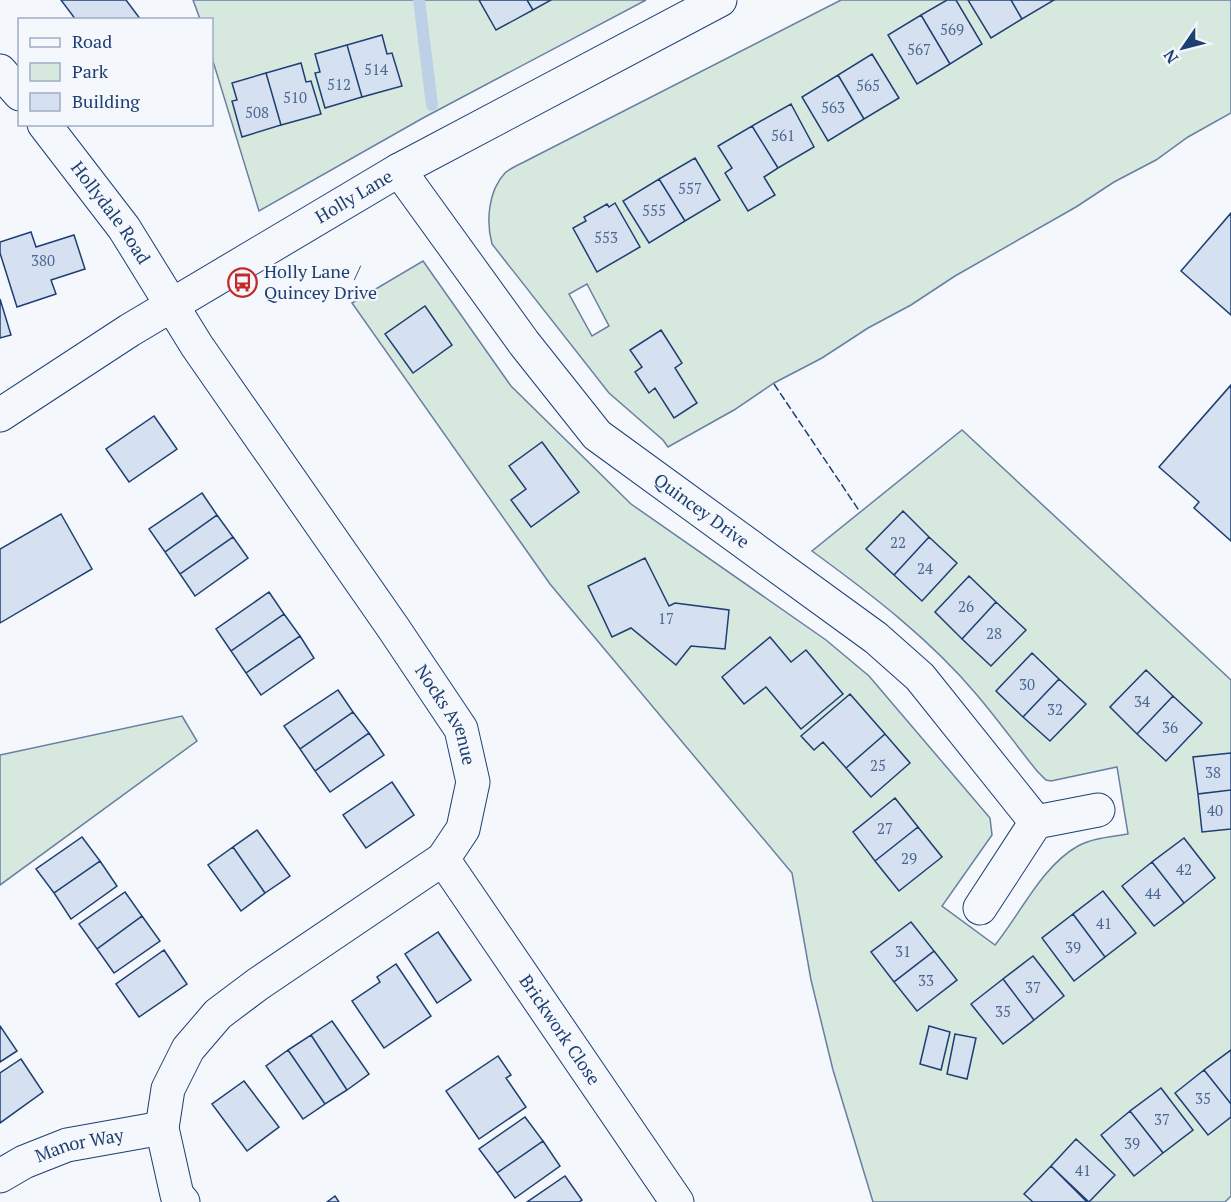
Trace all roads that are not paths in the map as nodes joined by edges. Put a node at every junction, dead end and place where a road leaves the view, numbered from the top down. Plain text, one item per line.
1 (720, 0) edge
2 (0, 71) edge
3 (18, 92) edge
4 (46, 126) edge
5 (399, 170) junction
6 (173, 304) junction
7 (0, 415) edge
8 (1098, 810) dead end
9 (1036, 822) junction
10 (443, 859) junction
11 (980, 908) dead end
12 (162, 1128) junction
13 (0, 1176) edge
14 (183, 1202) edge
15 (677, 1202) edge

1 - 5 street, Holly Lane
2 - 3 street
4 - 6 street, Hollydale Road
5 - 6 street, Holly Lane
5 - 9 street, Quincey Drive
6 - 7 street, Holly Lane
6 - 10 street, Nocks Avenue
8 - 9 street
9 - 11 street
10 - 12 street, Nocks Avenue
10 - 15 street, Brickwork Close
12 - 13 street, Manor Way
12 - 14 street, Nocks Avenue

